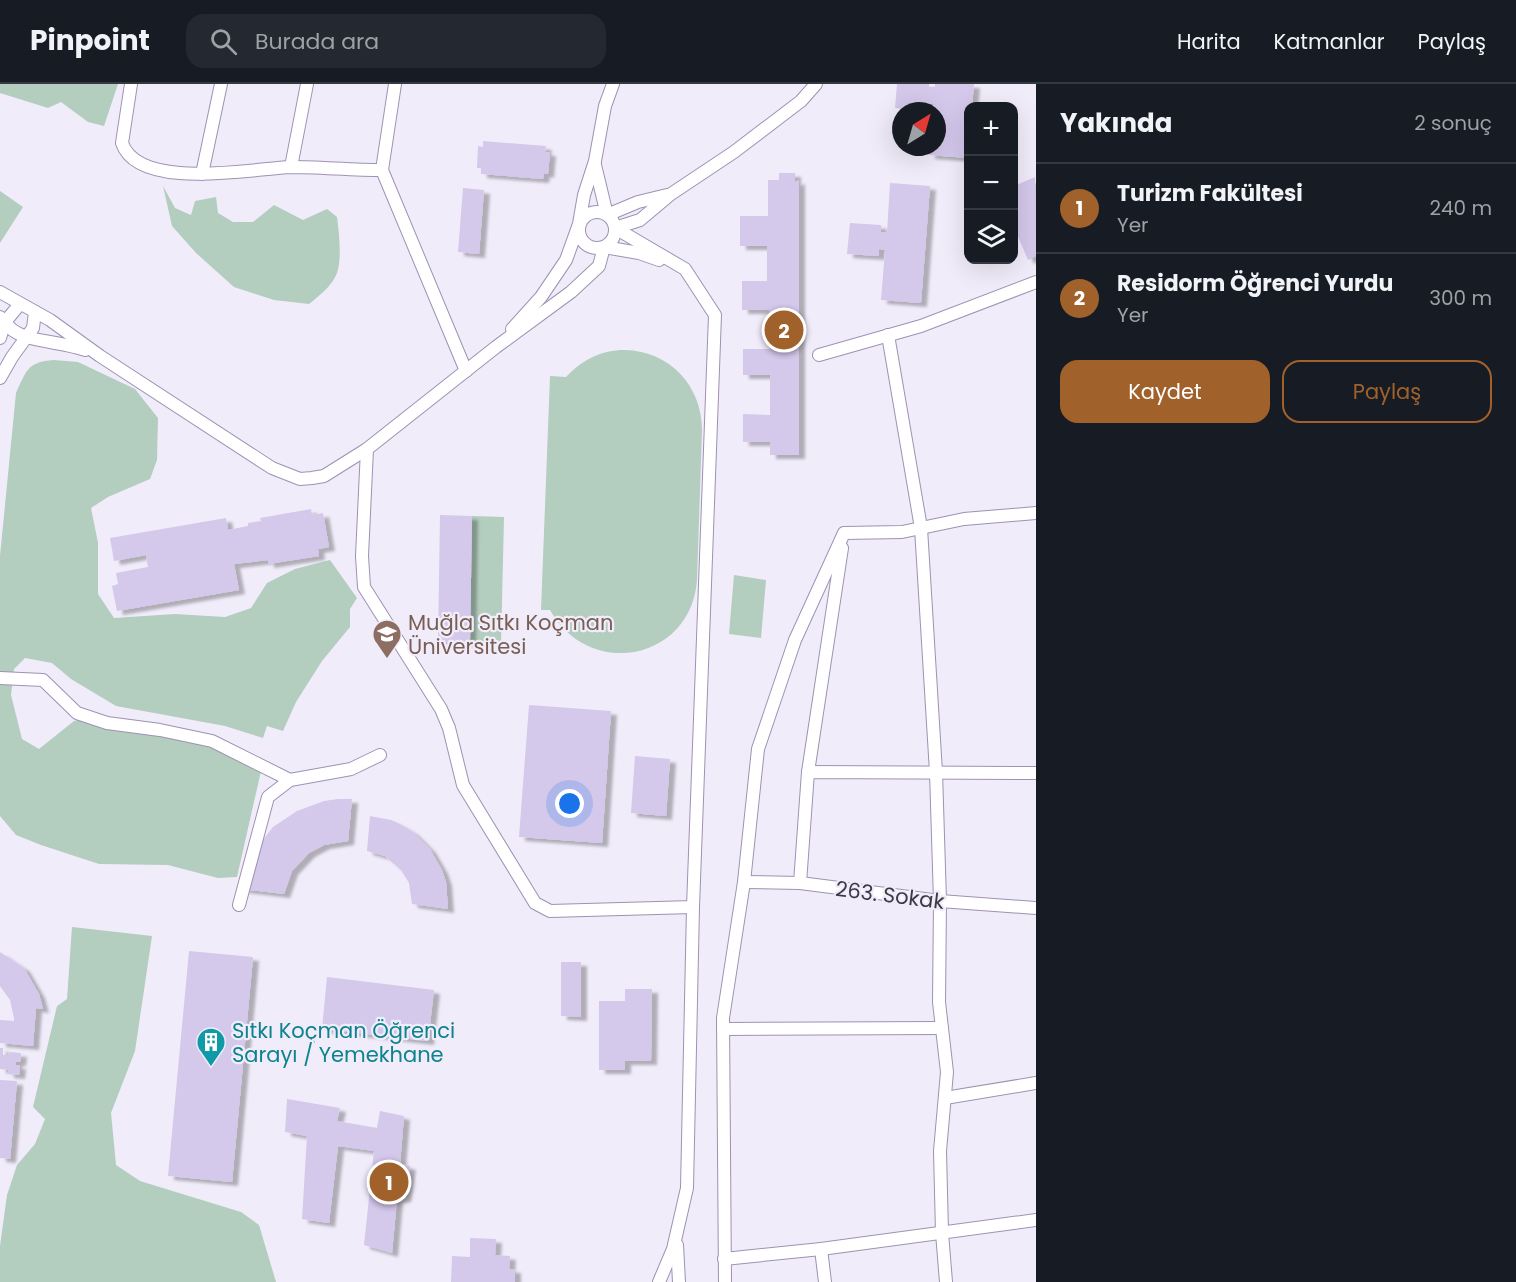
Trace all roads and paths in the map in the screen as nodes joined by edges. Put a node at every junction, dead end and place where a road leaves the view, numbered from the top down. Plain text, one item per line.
1 (131, 84) edge
2 (221, 84) edge
3 (307, 84) edge
4 (395, 84) edge
5 (613, 84) edge
6 (816, 84) edge
7 (595, 161) junction
8 (291, 167) junction
9 (382, 170) junction
10 (202, 174) junction
11 (671, 194) junction
12 (607, 215) junction
13 (579, 224) junction
14 (615, 228) junction
15 (603, 247) junction
16 (686, 269) junction
17 (1036, 282) edge
18 (0, 292) edge
19 (20, 303) junction
20 (35, 312) junction
21 (2, 319) edge
22 (888, 335) junction
23 (28, 337) junction
24 (0, 338) edge
25 (496, 347) junction
26 (819, 355) dead end
27 (100, 356) junction
28 (0, 370) edge
29 (466, 371) junction
30 (0, 378) edge
31 (0, 383) edge
32 (367, 449) junction
33 (1036, 513) edge
34 (921, 528) junction
35 (844, 533) junction
36 (0, 678) edge
37 (380, 755) dead end
38 (808, 772) junction
39 (936, 772) junction
40 (1036, 773) edge
41 (290, 780) junction
42 (744, 882) junction
43 (800, 883) junction
44 (940, 901) junction
45 (239, 904) dead end
46 (693, 907) junction
47 (1036, 908) edge
48 (723, 1029) junction
49 (942, 1029) junction
50 (1036, 1083) edge
51 (945, 1098) junction
52 (1036, 1220) edge
53 (942, 1233) junction
54 (676, 1235) junction
55 (820, 1249) junction
56 (724, 1259) junction
57 (659, 1282) edge
58 (679, 1282) edge
59 (725, 1282) edge
60 (825, 1282) edge
61 (946, 1282) edge

1 - 10 street
2 - 10 street
3 - 8 street
4 - 9 street
5 - 7 street
6 - 11 street
7 - 12 street
7 - 13 street
8 - 9 street
8 - 10 street
9 - 29 street
11 - 12 street
11 - 14 street
12 - 13 street
12 - 14 street
13 - 15 street
13 - 25 street
14 - 15 street
14 - 16 street
15 - 16 street
15 - 25 street
16 - 46 street
17 - 22 street
18 - 19 street
19 - 20 street
19 - 21 street
20 - 23 street
20 - 27 street
21 - 23 street
21 - 24 street
22 - 26 street
22 - 34 street
23 - 27 street
23 - 30 street
25 - 29 street
27 - 32 street
28 - 30 street
29 - 32 street
30 - 31 street
32 - 46 street
33 - 34 street
34 - 35 street
34 - 39 street
35 - 38 street
35 - 42 street
36 - 41 street
37 - 41 street
38 - 39 street
38 - 43 street
39 - 40 street
39 - 44 street
41 - 45 street
42 - 43 street, 263. Sokak
42 - 48 street
43 - 44 street, 263. Sokak
44 - 47 street, 263. Sokak
44 - 49 street
46 - 54 street
48 - 49 street
48 - 56 street
49 - 51 street
50 - 51 street
51 - 53 street
52 - 53 street
53 - 55 street
53 - 61 street
54 - 57 street
54 - 58 street
55 - 56 street
55 - 60 street
56 - 59 street

